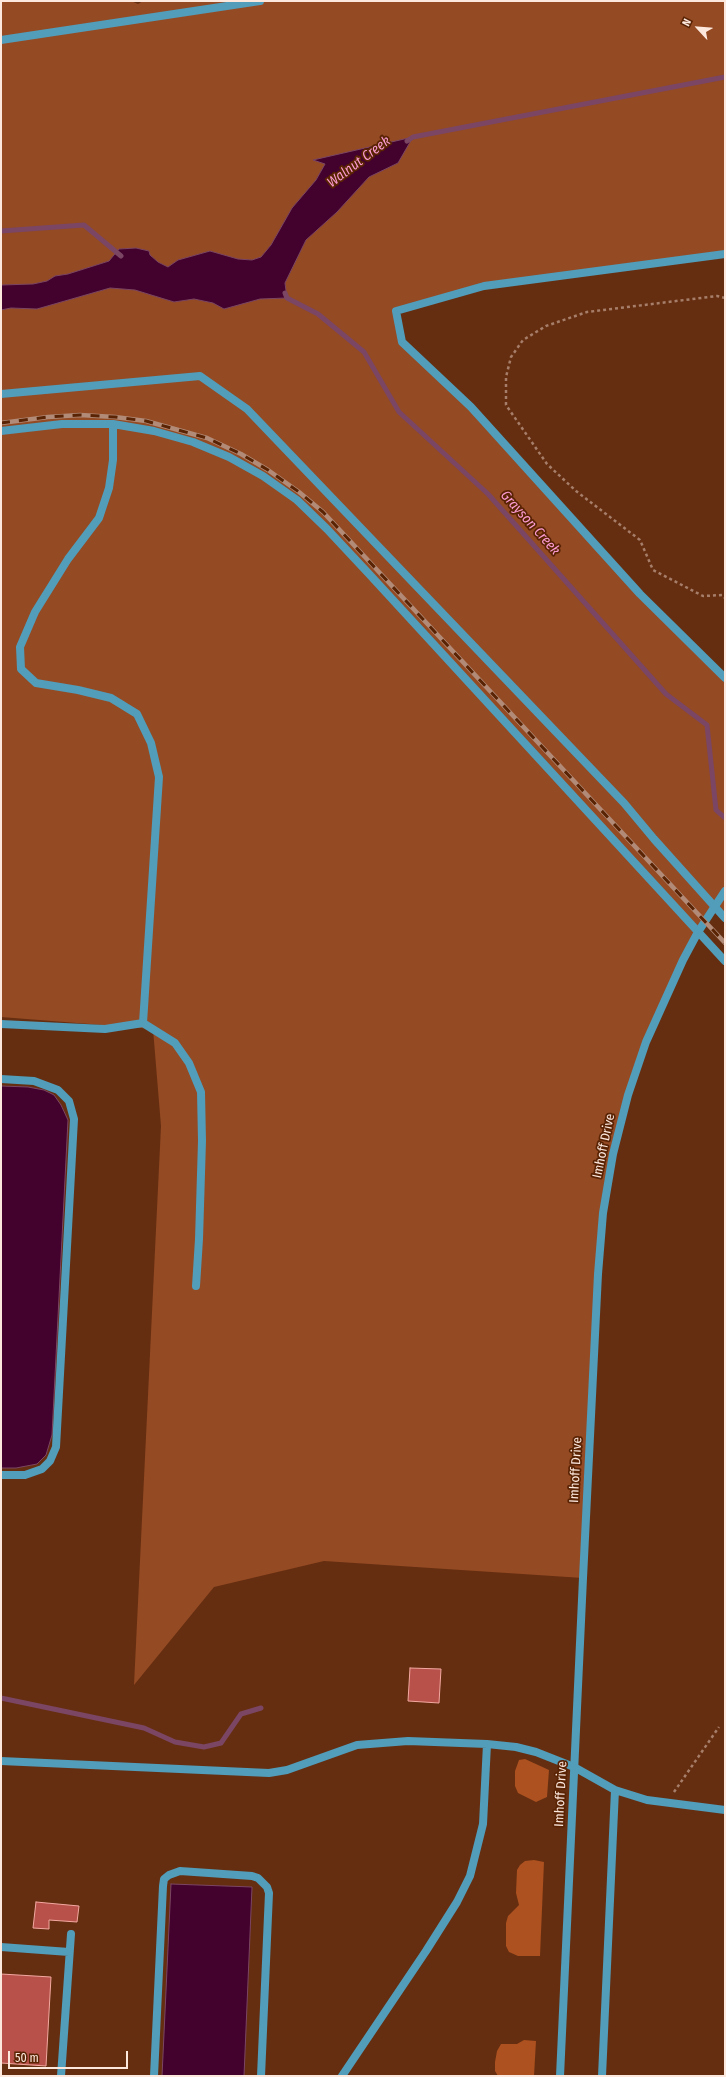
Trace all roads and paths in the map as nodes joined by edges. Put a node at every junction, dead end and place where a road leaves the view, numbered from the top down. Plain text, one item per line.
1 (260, 1) edge
2 (1, 40) edge
3 (725, 254) edge
4 (725, 298) edge
5 (1, 394) edge
6 (113, 424) junction
7 (1, 431) edge
8 (725, 598) edge
9 (725, 678) edge
10 (722, 894) edge
11 (714, 907) junction
12 (725, 918) edge
13 (698, 932) junction
14 (725, 961) edge
15 (143, 1023) junction
16 (1, 1024) edge
17 (1, 1079) edge
18 (196, 1286) dead end
19 (1, 1476) edge
20 (719, 1727) dead end
21 (487, 1744) junction
22 (1, 1761) edge
23 (574, 1767) junction
24 (616, 1790) junction
25 (667, 1802) junction
26 (725, 1810) edge
27 (71, 1934) dead end
28 (1, 1947) edge
29 (69, 1952) junction
30 (61, 2076) edge
31 (154, 2076) edge
32 (261, 2076) edge
33 (342, 2076) edge
34 (560, 2076) edge
35 (602, 2076) edge

1 - 2 street
3 - 9 street
4 - 8 path
5 - 11 street
6 - 7 street
6 - 13 street
6 - 15 street
10 - 11 street, Imhoff Drive
11 - 12 street
11 - 13 street, Imhoff Drive
13 - 14 street
13 - 23 street, Imhoff Drive
15 - 16 street
15 - 18 street
17 - 19 street
20 - 25 path
21 - 22 street
21 - 23 street
21 - 33 street
23 - 24 street
23 - 34 street, Imhoff Drive
24 - 25 street
24 - 35 street
25 - 26 street
27 - 29 street
28 - 29 street
29 - 30 street
31 - 32 street

